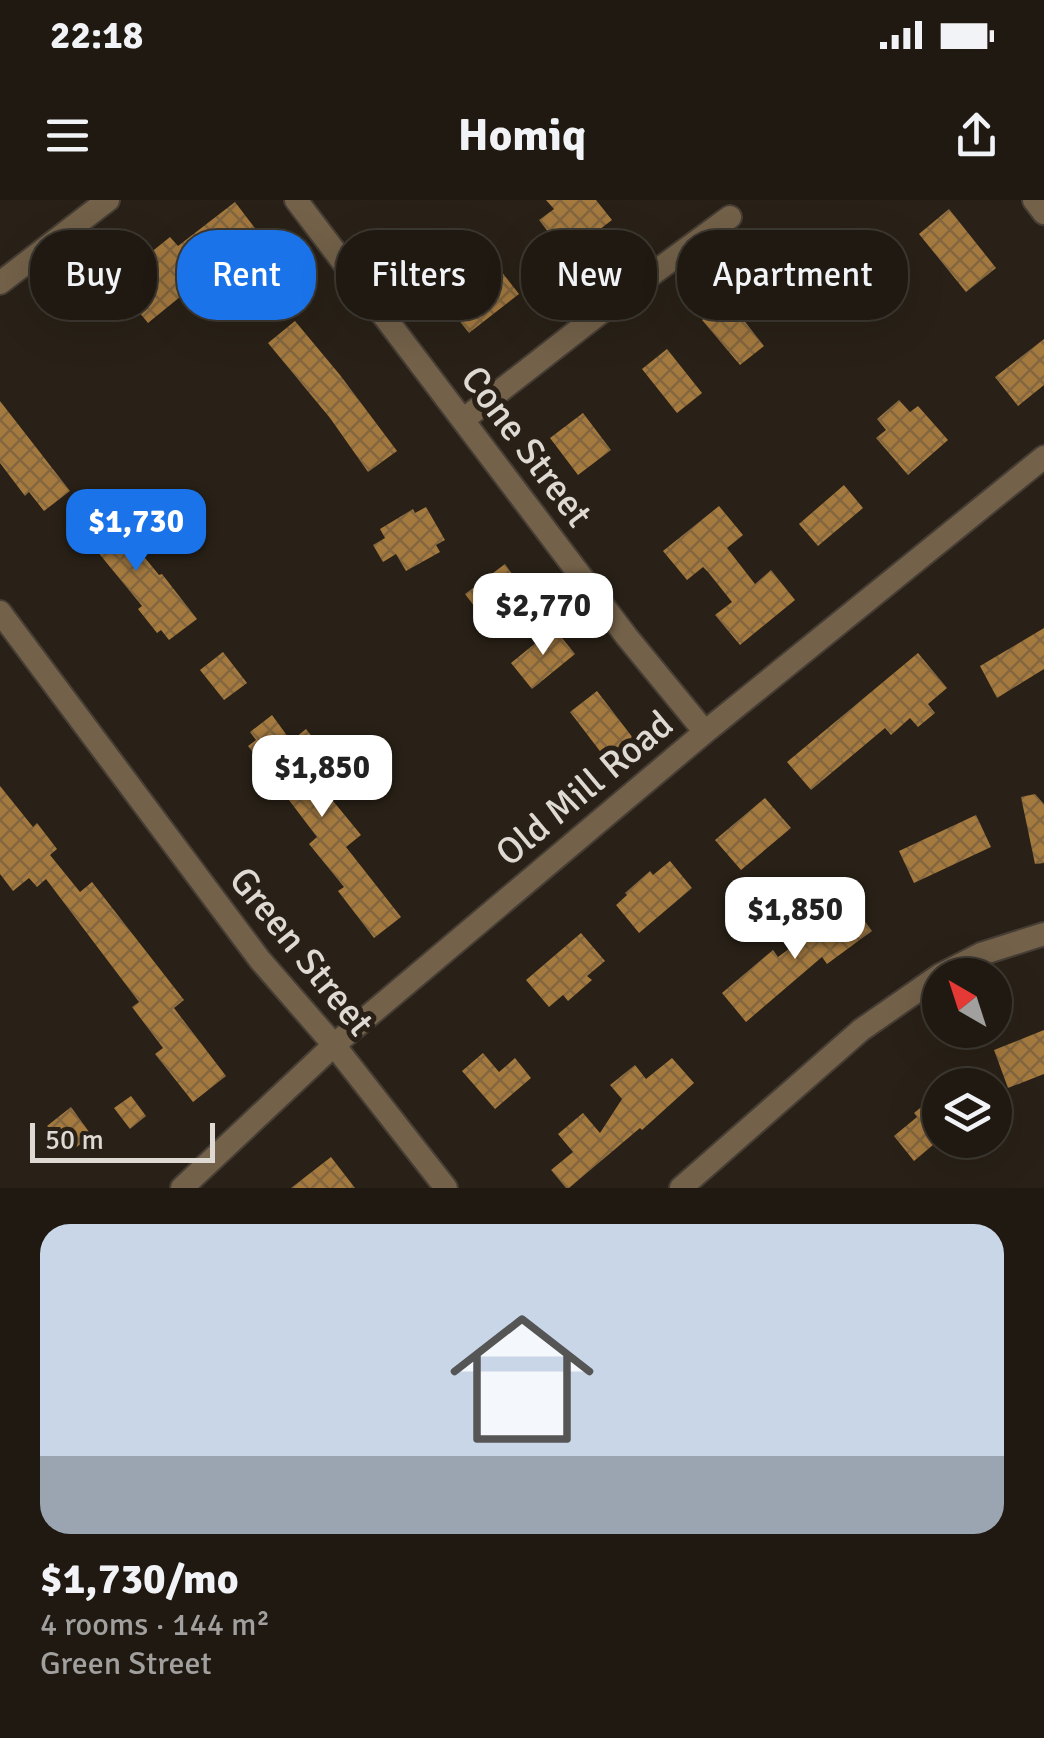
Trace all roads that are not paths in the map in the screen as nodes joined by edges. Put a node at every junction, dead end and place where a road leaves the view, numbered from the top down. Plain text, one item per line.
1 (108, 200) edge
2 (296, 200) edge
3 (1034, 200) edge
4 (1044, 213) edge
5 (730, 218) dead end
6 (0, 283) edge
7 (463, 420) junction
8 (1044, 457) edge
9 (0, 612) edge
10 (705, 732) junction
11 (1044, 934) edge
12 (973, 958) edge
13 (922, 988) edge
14 (334, 1046) junction
15 (182, 1188) edge
16 (446, 1188) edge
17 (681, 1188) edge

1 - 6 street
2 - 7 street, Cone Street
3 - 4 street
5 - 7 street
7 - 10 street, Cone Street
8 - 10 street, Old Mill Road
9 - 14 street, Green Street
10 - 14 street, Old Mill Road
11 - 12 street
13 - 17 street
14 - 15 street, Old Mill Road
14 - 16 street, Green Street

